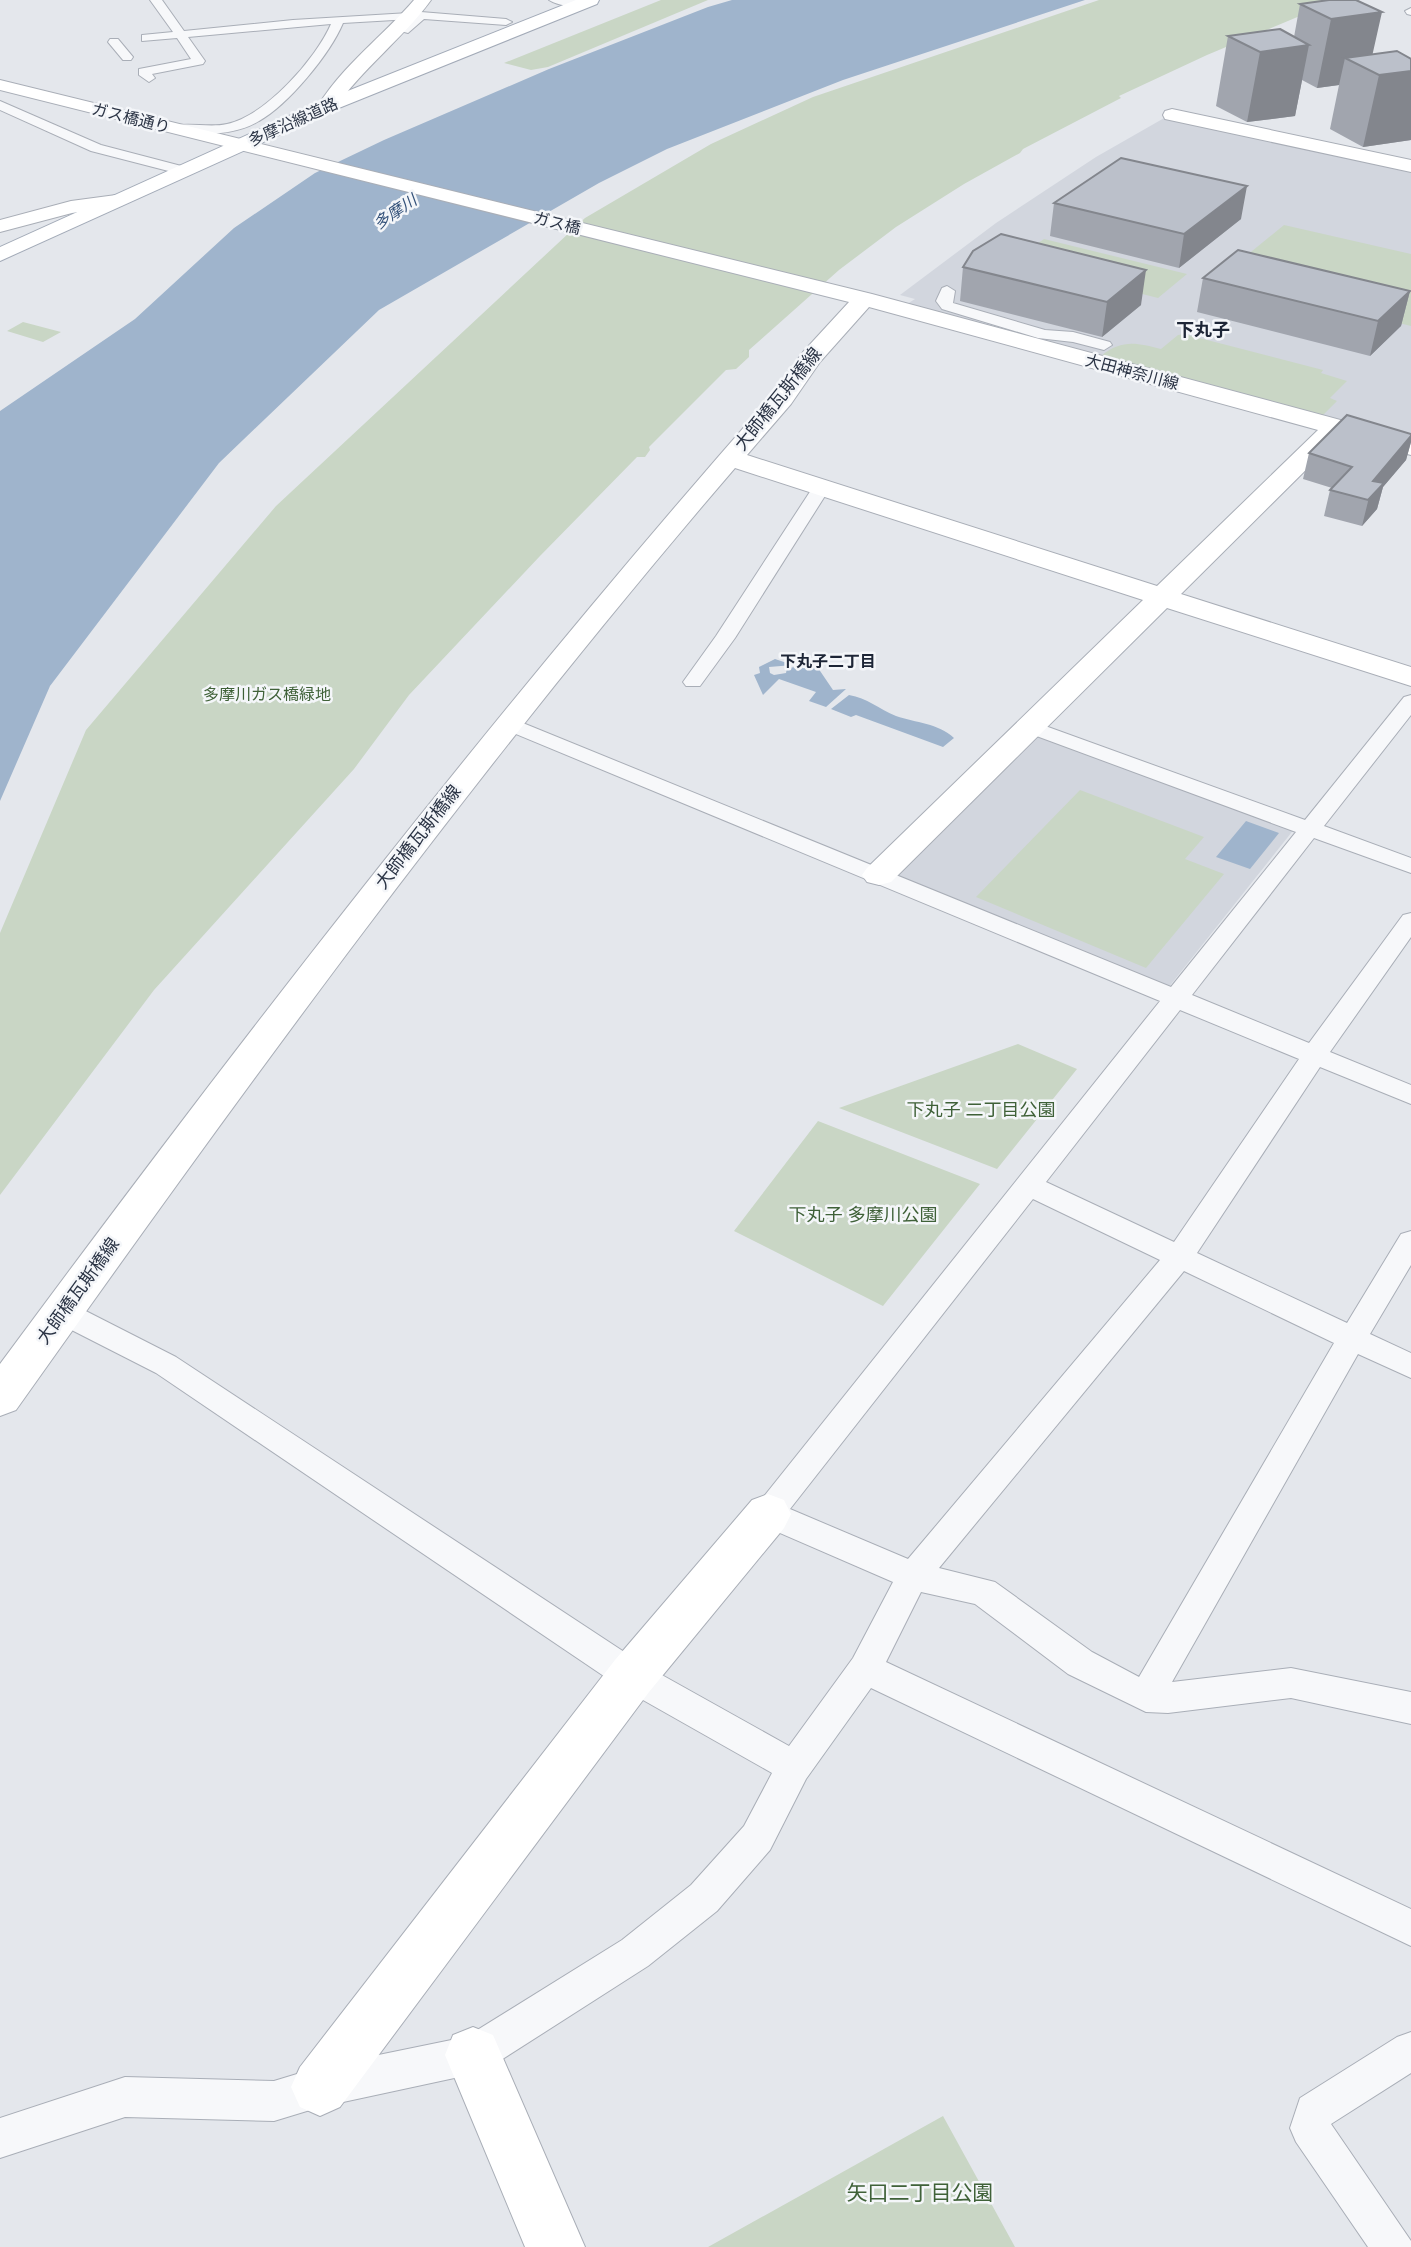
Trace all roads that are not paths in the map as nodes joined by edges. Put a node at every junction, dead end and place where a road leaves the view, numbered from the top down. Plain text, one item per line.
1 (156, 0) edge
2 (423, 0) edge
3 (555, 0) edge
4 (586, 2) edge
5 (339, 20) junction
6 (404, 22) junction
7 (506, 22) dead end
8 (178, 34) junction
9 (146, 38) dead end
10 (114, 42) dead end
11 (127, 57) dead end
12 (149, 78) dead end
13 (0, 85) edge
14 (0, 105) edge
15 (327, 106) junction
16 (1172, 115) dead end
17 (177, 129) junction
18 (252, 147) junction
19 (1411, 166) edge
20 (184, 171) junction
21 (116, 201) junction
22 (0, 226) edge
23 (0, 255) edge
24 (947, 291) dead end
25 (858, 298) junction
26 (1104, 345) dead end
27 (1335, 427) junction
28 (1411, 447) edge
29 (729, 458) junction
30 (821, 488) junction
31 (1163, 597) junction
32 (1411, 677) edge
33 (693, 682) dead end
34 (1411, 701) edge
35 (506, 723) junction
36 (1030, 727) junction
37 (1310, 828) junction
38 (1411, 866) edge
39 (879, 875) junction
40 (1411, 920) edge
41 (1177, 998) junction
42 (1315, 1055) junction
43 (1411, 1095) edge
44 (1028, 1185) junction
45 (1411, 1241) edge
46 (1179, 1257) junction
47 (62, 1312) junction
48 (1353, 1339) junction
49 (1411, 1366) edge
50 (0, 1398) edge
51 (768, 1514) junction
52 (913, 1576) junction
53 (865, 1669) junction
54 (632, 1676) junction
55 (1146, 1697) junction
56 (1411, 1708) edge
57 (794, 1767) junction
58 (1411, 1928) edge
59 (1411, 2051) edge
60 (472, 2055) junction
61 (320, 2087) junction
62 (0, 2138) edge
63 (555, 2247) edge
64 (1393, 2247) edge

1 - 8 street
2 - 6 street
3 - 4 street
4 - 15 street, 多摩沿線道路
5 - 6 street
5 - 8 street
5 - 17 street
6 - 7 street
6 - 15 street
8 - 9 street
8 - 12 street
10 - 11 street
13 - 17 street, ガス橋通り
14 - 20 street
15 - 18 street, 多摩沿線道路
16 - 19 street
17 - 18 street, ガス橋通り
18 - 20 street, 多摩沿線道路
18 - 25 street, ガス橋
20 - 21 street, 多摩沿線道路
21 - 22 street
21 - 23 street, 多摩沿線道路
24 - 26 street
25 - 27 street, 大田神奈川線
25 - 29 street, 大師橋瓦斯橋線
27 - 28 street, 大田神奈川線
27 - 31 street
29 - 30 street
29 - 35 street, 大師橋瓦斯橋線
30 - 31 street
30 - 33 street
31 - 32 street
31 - 36 street
34 - 37 street
35 - 39 street
35 - 47 street, 大師橋瓦斯橋線
36 - 37 street
36 - 39 street
37 - 38 street
37 - 41 street
39 - 41 street
40 - 42 street
41 - 42 street
41 - 44 street
42 - 43 street
42 - 46 street
44 - 46 street
44 - 51 street
45 - 48 street
46 - 48 street
46 - 52 street
47 - 50 street, 大師橋瓦斯橋線
47 - 54 street
48 - 49 street
48 - 55 street
51 - 52 street
51 - 54 street
52 - 53 street
52 - 55 street
53 - 57 street
53 - 58 street
54 - 57 street
54 - 61 street
55 - 56 street
57 - 60 street
59 - 64 street
60 - 61 street
60 - 63 street
61 - 62 street

